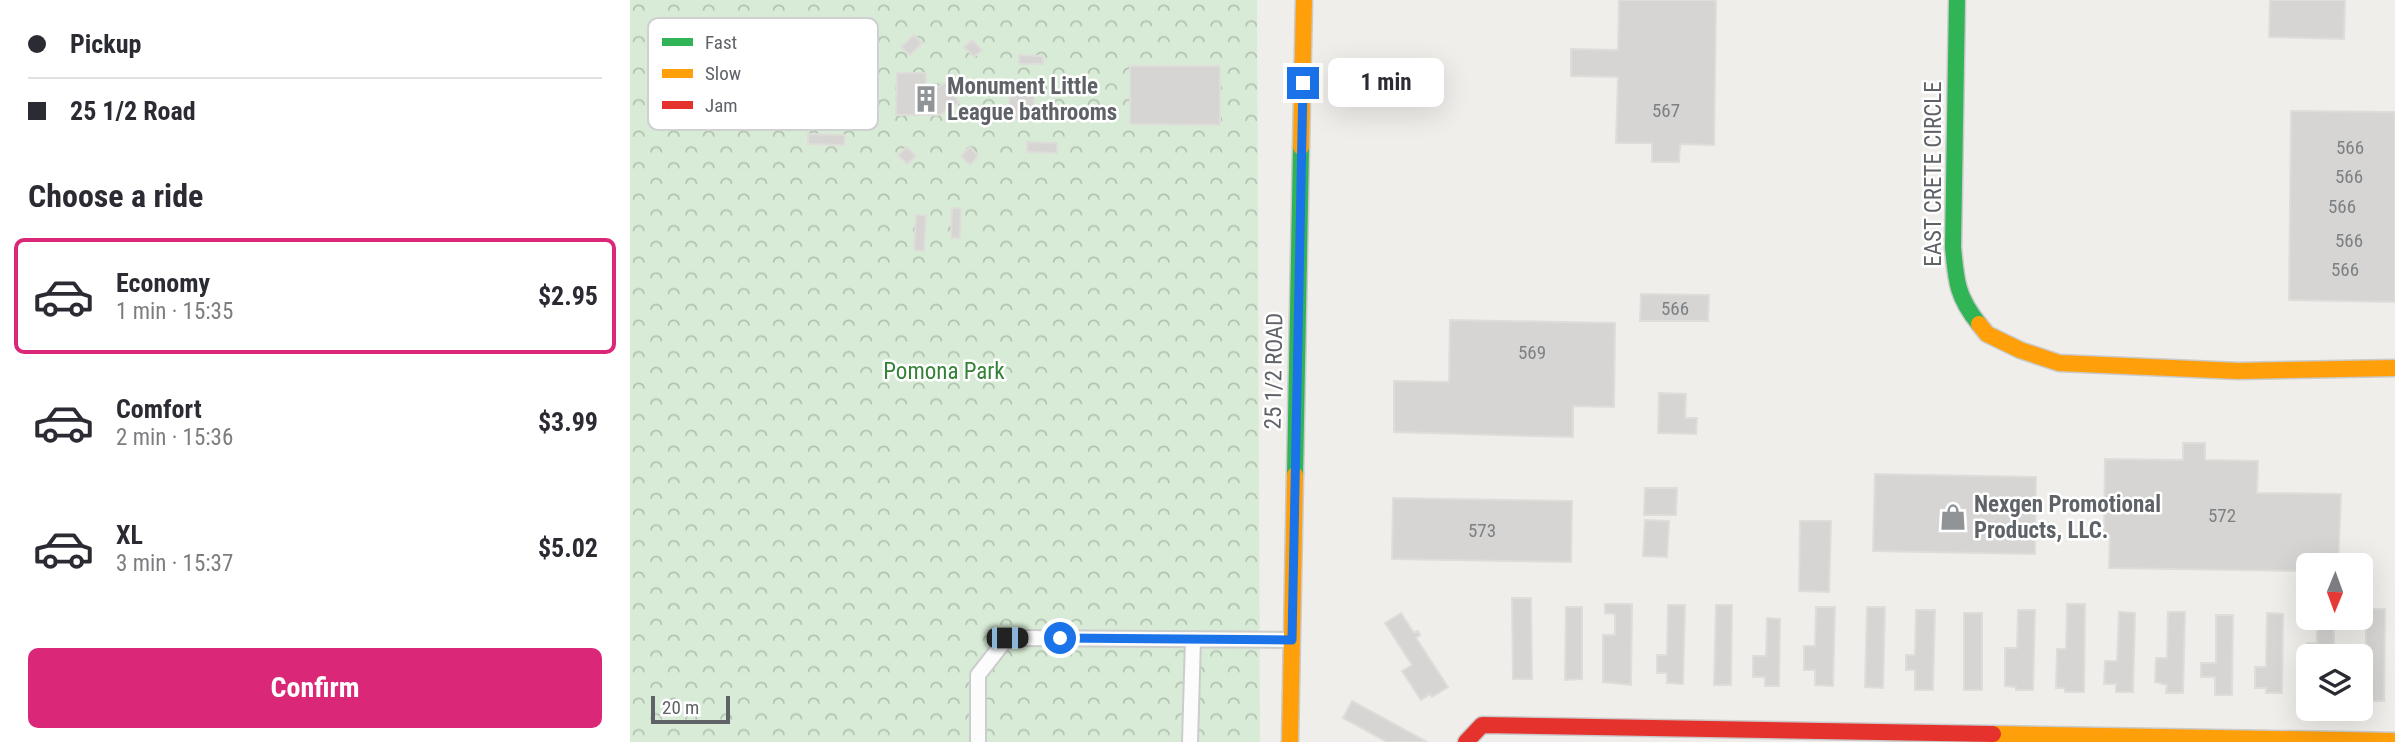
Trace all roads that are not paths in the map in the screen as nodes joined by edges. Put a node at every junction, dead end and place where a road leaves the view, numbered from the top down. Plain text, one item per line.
1 (1304, 0) edge
2 (1957, 0) edge
3 (2395, 368) edge
4 (1192, 639) junction
5 (1292, 640) junction
6 (2216, 740) edge
7 (2395, 741) edge
8 (978, 742) edge
9 (1190, 742) edge
10 (1290, 742) edge
11 (1466, 742) edge

1 - 5 street, 25 1/2 ROAD
2 - 3 street, EAST CRETE CIRCLE
4 - 5 lane
4 - 8 lane
4 - 9 lane
5 - 10 street, 25 1/2 ROAD
6 - 7 street
6 - 11 street

